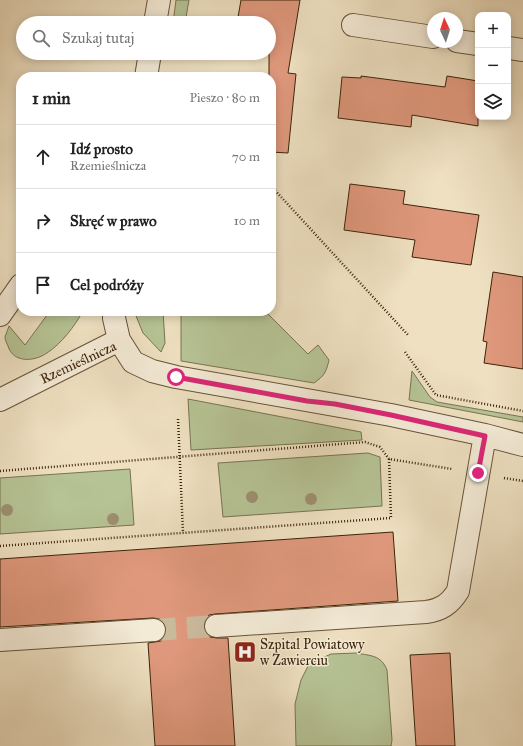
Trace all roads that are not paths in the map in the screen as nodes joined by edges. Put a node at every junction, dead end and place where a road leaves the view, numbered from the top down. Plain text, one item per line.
1 (159, 0) edge
2 (156, 16) edge
3 (353, 25) dead end
4 (427, 36) edge
5 (463, 41) edge
6 (475, 43) edge
7 (511, 48) edge
8 (523, 50) edge
9 (149, 60) edge
10 (147, 72) edge
11 (16, 292) edge
12 (0, 315) edge
13 (114, 316) edge
14 (119, 340) junction
15 (1, 393) edge
16 (485, 436) junction
17 (523, 445) edge
18 (216, 626) tunnel mouth
19 (154, 630) tunnel mouth
20 (0, 640) edge

1 - 2 street
3 - 4 street
5 - 6 street
7 - 8 street
9 - 10 street
11 - 12 street
13 - 14 street
14 - 15 street, Rzemieślnicza
14 - 16 street, Rzemieślnicza
16 - 17 street, Rzemieślnicza
16 - 18 street
19 - 20 street

